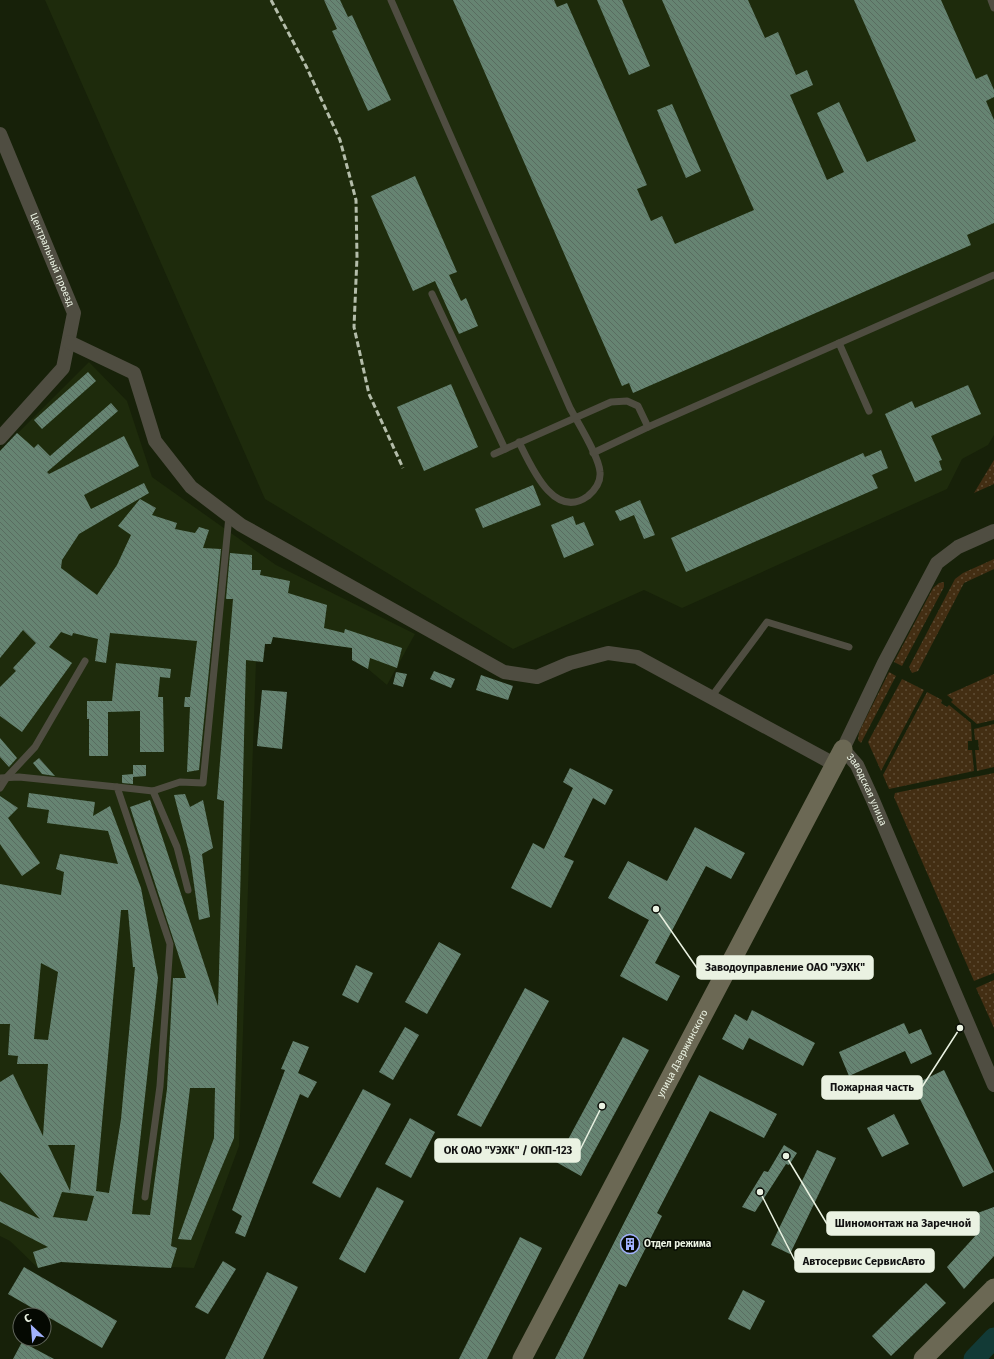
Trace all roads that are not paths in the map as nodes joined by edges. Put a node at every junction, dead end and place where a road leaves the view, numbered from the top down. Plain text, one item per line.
1 (391, 0) edge
2 (991, 0) edge
3 (994, 8) edge
4 (0, 134) edge
5 (994, 274) edge
6 (432, 294) dead end
7 (69, 342) junction
8 (839, 343) junction
9 (869, 411) dead end
10 (575, 418) junction
11 (648, 427) junction
12 (0, 438) edge
13 (520, 442) junction
14 (505, 449) junction
15 (593, 453) junction
16 (494, 454) dead end
17 (229, 516) junction
18 (994, 530) edge
19 (849, 647) dead end
20 (85, 661) dead end
21 (712, 696) junction
22 (838, 756) junction
23 (3, 778) edge
24 (117, 787) junction
25 (0, 788) edge
26 (153, 791) junction
27 (188, 890) dead end
28 (994, 1085) edge
29 (144, 1197) dead end
30 (994, 1288) edge
31 (522, 1359) edge
32 (923, 1359) edge

1 - 10 lane
2 - 3 lane
4 - 7 street, Центральный проезд
5 - 8 lane
6 - 14 lane
7 - 12 street, Центральный проезд
7 - 17 street
8 - 9 lane
8 - 11 lane
10 - 11 lane
10 - 13 lane
10 - 15 lane
11 - 15 lane
13 - 14 lane
13 - 15 lane
14 - 16 lane
17 - 21 street
17 - 26 lane
18 - 22 street, Заводская улица
19 - 21 lane
20 - 23 lane
21 - 22 street
22 - 28 street, Заводская улица
22 - 31 street, улица Дзержинского
23 - 24 lane
23 - 25 lane
24 - 26 lane
24 - 29 lane
26 - 27 lane
30 - 32 street

